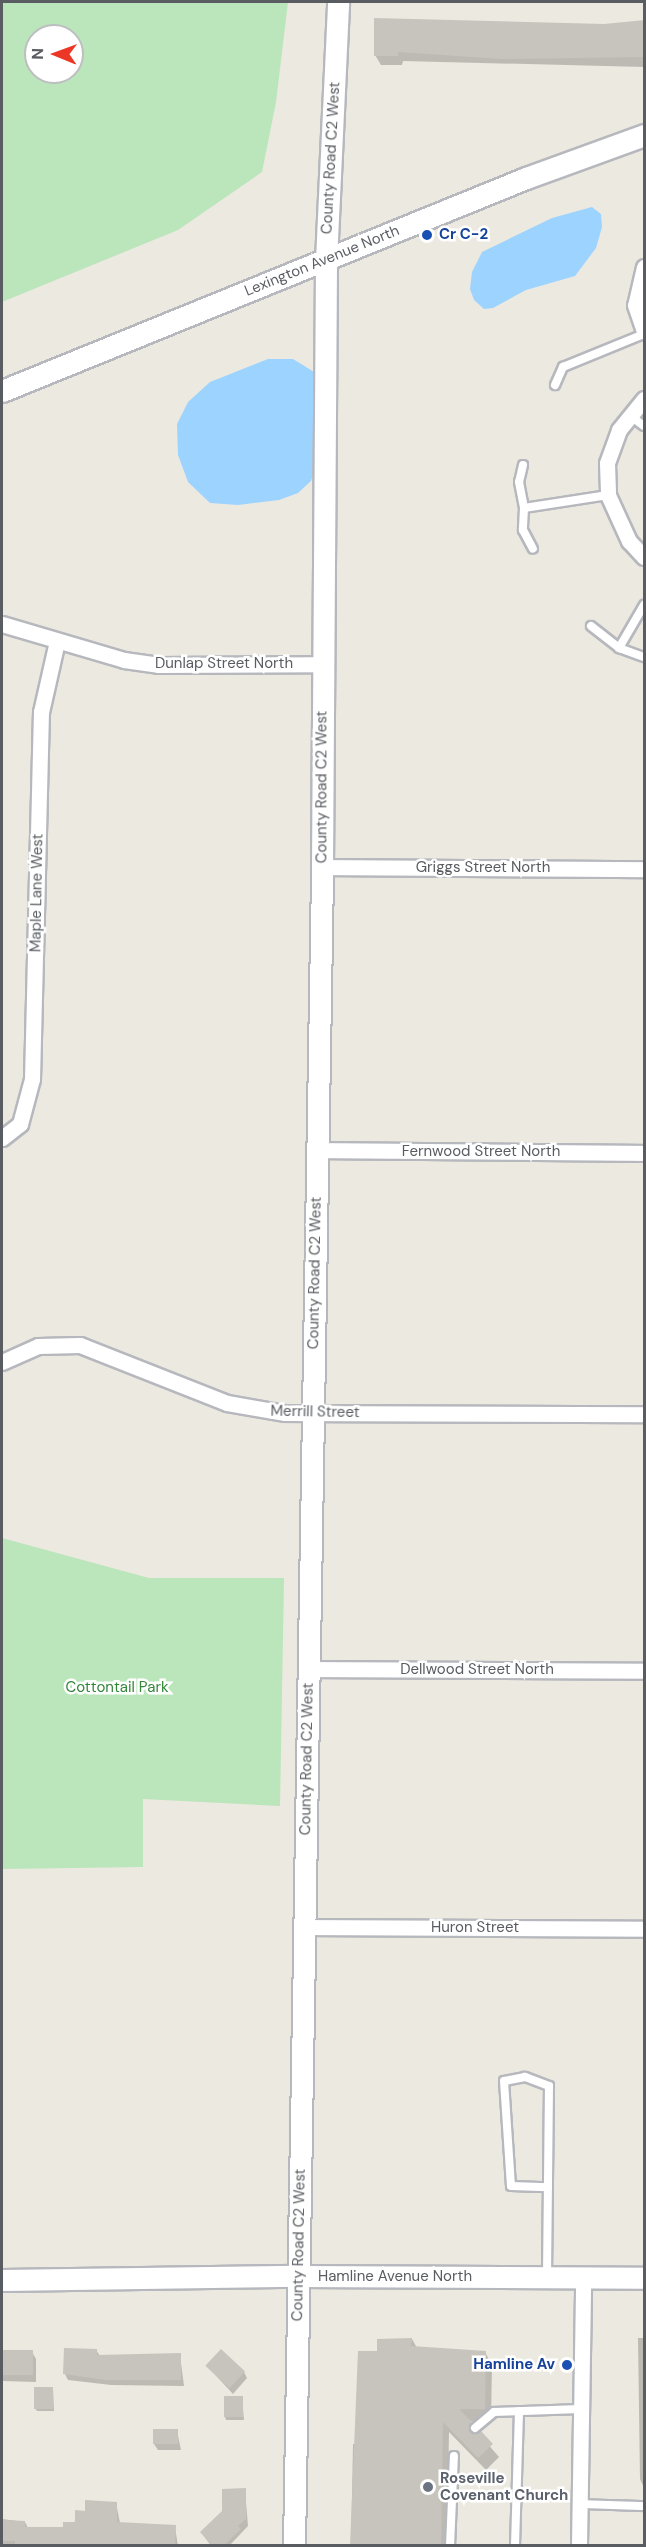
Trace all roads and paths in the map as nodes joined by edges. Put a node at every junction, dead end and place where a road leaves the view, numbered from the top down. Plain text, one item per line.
1 (338, 2) edge
2 (645, 135) edge
3 (326, 260) junction
4 (645, 267) edge
5 (645, 332) edge
6 (555, 385) dead end
7 (2, 391) edge
8 (645, 399) edge
9 (631, 416) junction
10 (645, 426) edge
11 (523, 465) dead end
12 (608, 495) junction
13 (525, 508) junction
14 (532, 549) dead end
15 (645, 557) edge
16 (645, 605) edge
17 (2, 624) edge
18 (591, 626) dead end
19 (57, 641) junction
20 (619, 648) junction
21 (645, 657) edge
22 (322, 664) junction
23 (322, 867) junction
24 (645, 869) edge
25 (3, 1138) edge
26 (317, 1150) junction
27 (645, 1153) edge
28 (2, 1362) edge
29 (313, 1413) junction
30 (645, 1414) edge
31 (309, 1669) junction
32 (645, 1671) edge
33 (304, 1927) junction
34 (645, 1929) edge
35 (548, 2187) junction
36 (298, 2276) junction
37 (547, 2278) junction
38 (583, 2278) junction
39 (645, 2278) edge
40 (2, 2280) edge
41 (581, 2409) junction
42 (519, 2411) junction
43 (475, 2428) dead end
44 (454, 2456) dead end
45 (580, 2504) junction
46 (645, 2506) edge
47 (294, 2546) edge
48 (450, 2546) edge
49 (514, 2546) edge
50 (579, 2546) edge

1 - 3 street, County Road C2 West
2 - 3 street, Lexington Avenue North
3 - 7 street, Lexington Avenue North
3 - 22 street, County Road C2 West
4 - 5 street
5 - 6 lane
8 - 9 street
9 - 10 lane
9 - 12 street
11 - 13 lane
12 - 13 lane
12 - 15 street
13 - 14 lane
16 - 20 lane
17 - 19 street, Dunlap Street North
18 - 20 lane
19 - 22 street, Dunlap Street North
19 - 25 street, Maple Lane West
20 - 21 lane
22 - 23 street, County Road C2 West
23 - 24 street, Griggs Street North
23 - 26 street, County Road C2 West
26 - 27 street, Fernwood Street North
26 - 29 street, County Road C2 West
28 - 29 street, Merrill Street
29 - 30 street, Merrill Street
29 - 31 street, County Road C2 West
31 - 32 street, Dellwood Street North
31 - 33 street, County Road C2 West
33 - 34 street, Huron Street
33 - 36 street, County Road C2 West
35 - 35 lane
35 - 37 lane
36 - 37 street, Hamline Avenue North
36 - 40 street, Hamline Avenue North
36 - 47 street, County Road C2 West
37 - 38 street, Hamline Avenue North
38 - 39 street, Hamline Avenue North
38 - 41 street
41 - 42 lane
41 - 45 street
42 - 43 lane
42 - 49 lane
44 - 48 lane
45 - 46 lane
45 - 50 street

